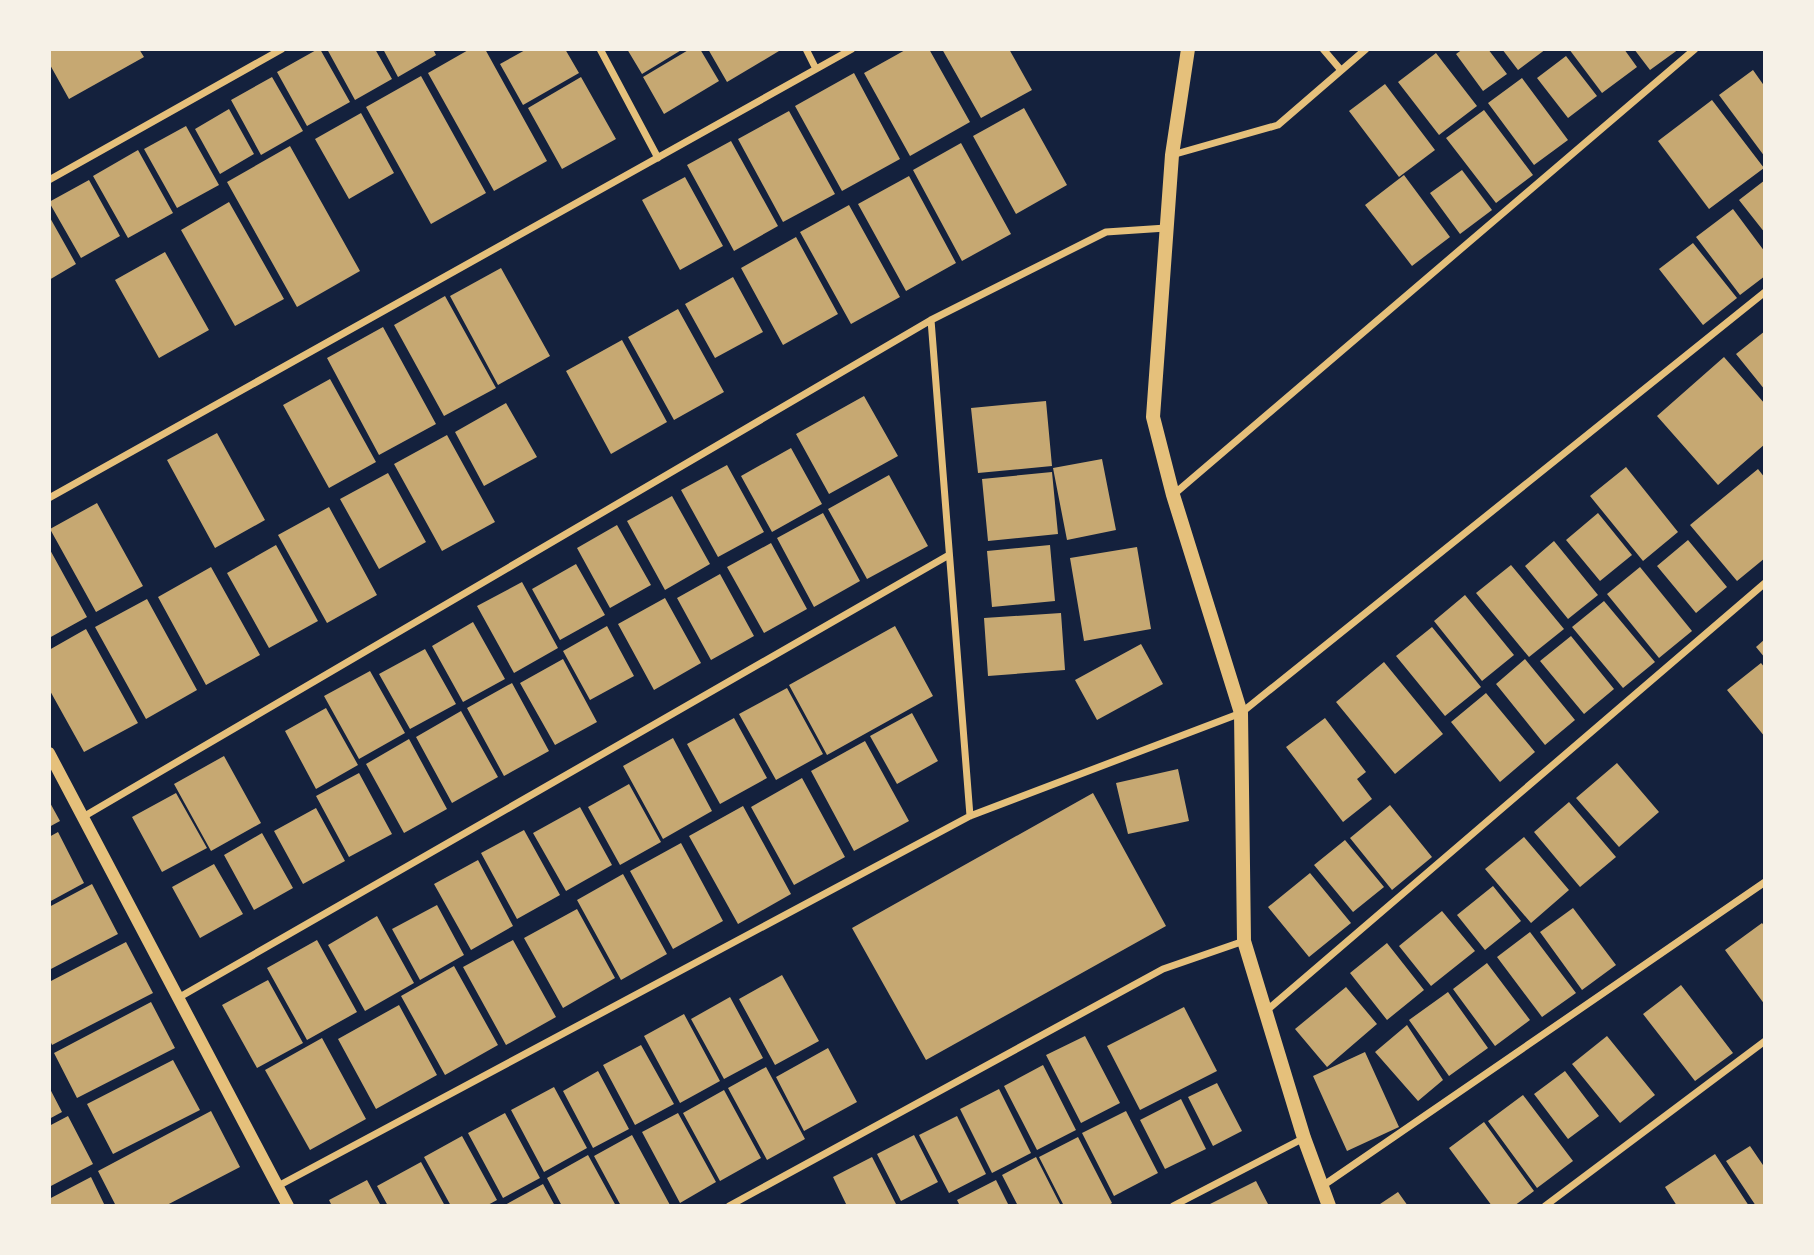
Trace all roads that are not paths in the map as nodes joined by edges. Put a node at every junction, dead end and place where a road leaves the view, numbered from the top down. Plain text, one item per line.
1 (282, 49) edge
2 (600, 49) edge
3 (806, 49) edge
4 (852, 49) edge
5 (1188, 49) edge
6 (1323, 49) edge
7 (1366, 49) edge
8 (1695, 49) edge
9 (816, 69) junction
10 (1340, 69) junction
11 (1172, 155) junction
12 (658, 158) junction
13 (49, 180) edge
14 (1166, 228) junction
15 (1765, 292) edge
16 (931, 320) junction
17 (1173, 495) junction
18 (49, 498) edge
19 (949, 555) junction
20 (1765, 583) edge
21 (1241, 713) junction
22 (49, 753) edge
23 (970, 816) junction
24 (83, 817) junction
25 (1765, 882) edge
26 (1244, 941) junction
27 (178, 998) junction
28 (1264, 1012) junction
29 (1765, 1041) edge
30 (1304, 1138) junction
31 (278, 1186) junction
32 (1321, 1187) junction
33 (288, 1206) edge
34 (729, 1206) edge
35 (1173, 1206) edge
36 (1329, 1206) edge
37 (1545, 1206) edge

1 - 13 street
2 - 12 street
3 - 9 street
4 - 9 street
5 - 11 main road
6 - 10 street
7 - 10 street
8 - 17 street
9 - 12 street
10 - 11 street
11 - 14 main road
12 - 18 street
14 - 16 street
14 - 17 main road
15 - 21 street
16 - 19 street
16 - 24 street
17 - 21 main road
19 - 23 street
19 - 27 street
20 - 28 street
21 - 23 street
21 - 26 main road
22 - 24 street
23 - 31 street
24 - 27 street
25 - 32 street
26 - 28 main road
26 - 34 street
27 - 31 street
28 - 30 main road
29 - 37 street
30 - 32 main road
30 - 35 street
31 - 33 street
32 - 36 main road

